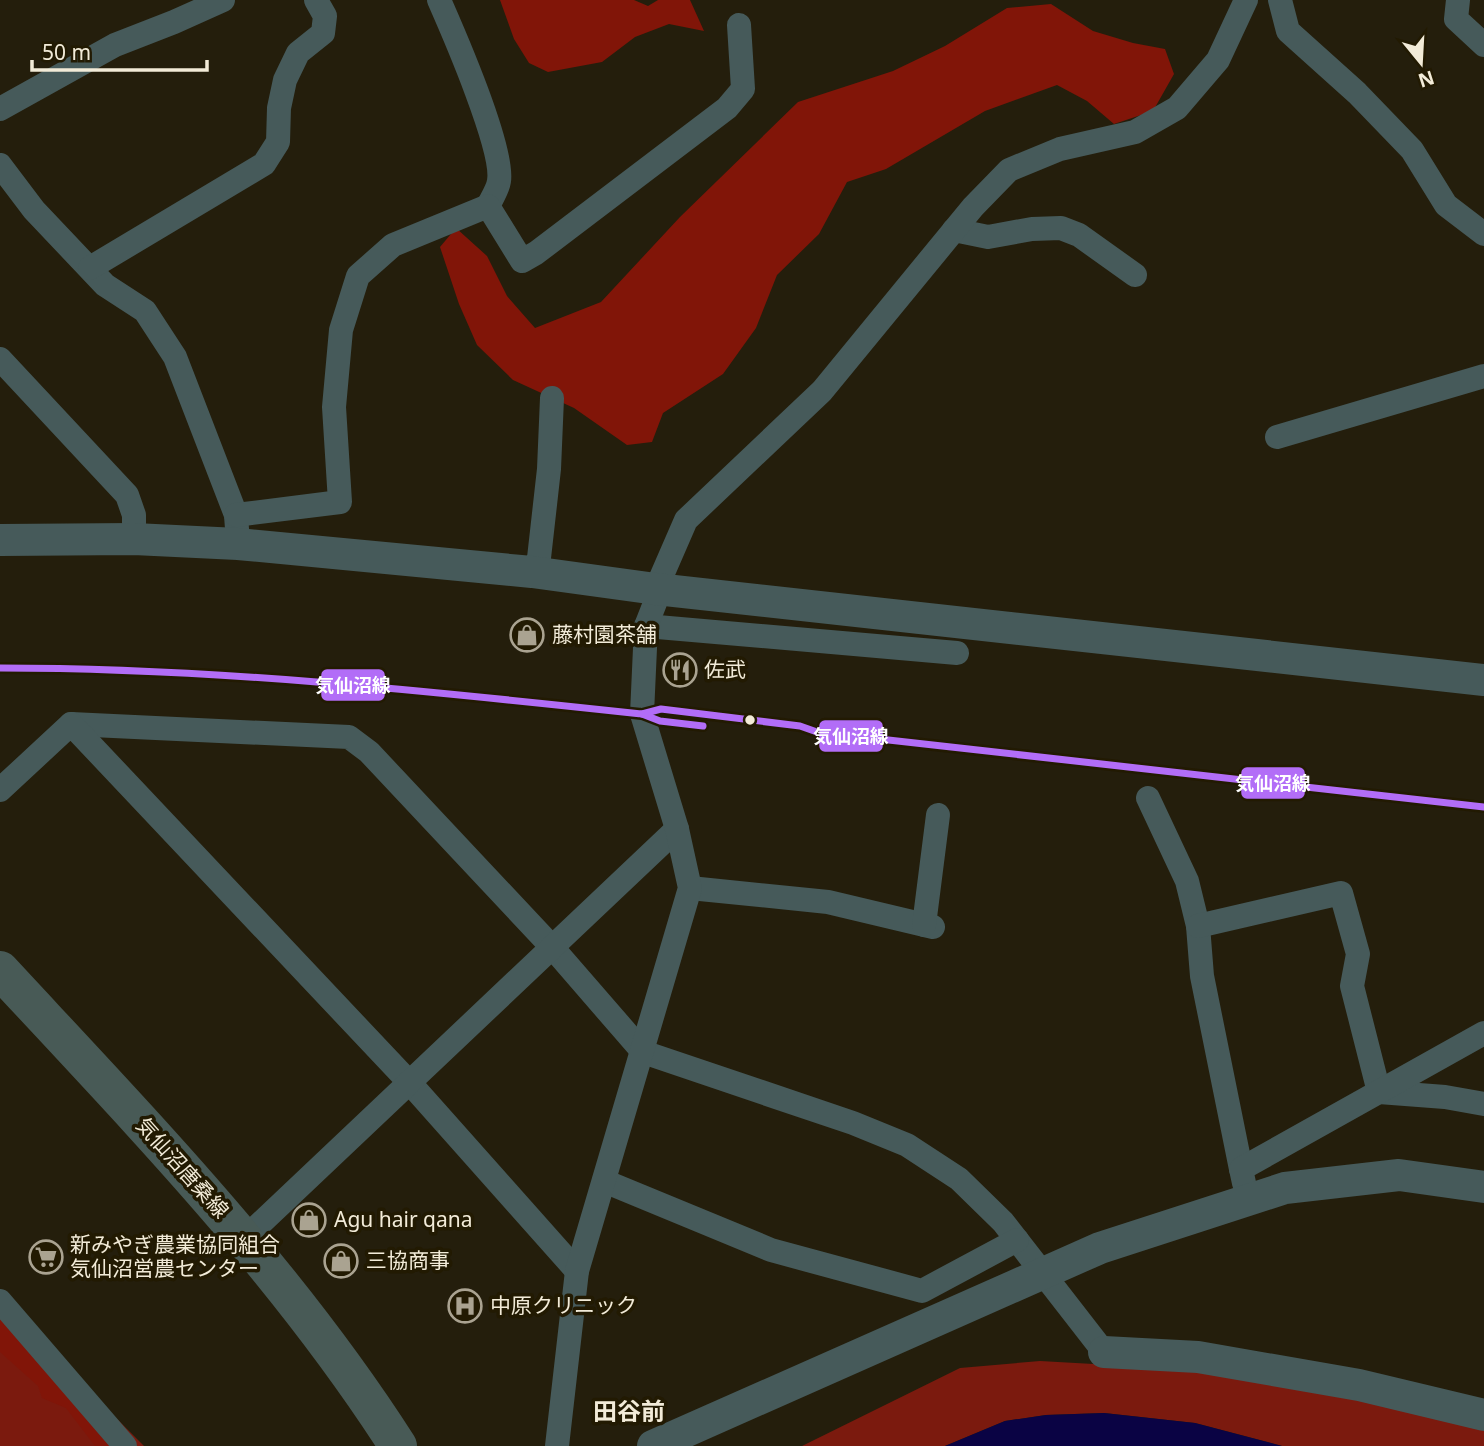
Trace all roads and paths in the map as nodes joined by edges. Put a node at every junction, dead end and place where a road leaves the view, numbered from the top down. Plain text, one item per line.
1 (223, 0) edge
2 (316, 0) edge
3 (439, 0) edge
4 (1246, 0) edge
5 (1280, 0) edge
6 (1458, 0) edge
7 (739, 24) dead end
8 (1484, 45) edge
9 (0, 109) edge
10 (0, 165) edge
11 (488, 206) junction
12 (954, 230) junction
13 (1484, 234) edge
14 (90, 268) junction
15 (1135, 275) dead end
16 (0, 359) edge
17 (1484, 376) edge
18 (552, 398) dead end
19 (1277, 437) dead end
20 (237, 529) junction
21 (134, 539) junction
22 (0, 540) edge
23 (532, 572) junction
24 (656, 589) junction
25 (646, 626) junction
26 (957, 653) dead end
27 (1484, 680) edge
28 (71, 724) junction
29 (0, 790) edge
30 (1148, 798) dead end
31 (938, 815) dead end
32 (677, 829) junction
33 (690, 888) junction
34 (1199, 926) junction
35 (552, 947) junction
36 (0, 970) edge
37 (1478, 1040) edge
38 (643, 1052) junction
39 (409, 1082) junction
40 (1379, 1092) junction
41 (1484, 1104) edge
42 (1241, 1169) junction
43 (604, 1181) junction
44 (1484, 1187) edge
45 (1247, 1200) junction
46 (244, 1239) junction
47 (1017, 1240) junction
48 (577, 1271) junction
49 (1042, 1271) junction
50 (0, 1301) edge
51 (1104, 1352) joint
52 (1484, 1415) edge
53 (125, 1446) edge
54 (398, 1446) edge
55 (557, 1446) edge
56 (653, 1446) edge

1 - 9 street
2 - 14 street
3 - 11 street
4 - 12 street
5 - 13 street
6 - 8 street
7 - 11 street
10 - 14 street
11 - 20 street
12 - 15 street
12 - 24 street
14 - 20 street
16 - 21 street
17 - 19 street
18 - 23 street
20 - 21 street
20 - 23 street
21 - 22 street
23 - 24 street
24 - 25 street
24 - 27 street
25 - 26 street
25 - 32 street
28 - 29 street
28 - 35 street
28 - 39 street
30 - 34 street
31 - 33 street
32 - 33 street
32 - 35 street
33 - 38 street
34 - 40 street
34 - 42 street
35 - 38 street
35 - 39 street
36 - 46 main road, 気仙沼唐桑線
37 - 40 street
38 - 43 street
38 - 47 street
39 - 46 street
39 - 48 street
40 - 41 street
40 - 42 street
42 - 45 street
43 - 47 street
43 - 48 street
44 - 45 street
45 - 49 street
46 - 54 main road, 気仙沼唐桑線
47 - 49 street
48 - 55 street
49 - 51 street
49 - 56 street
50 - 53 street
51 - 52 street

